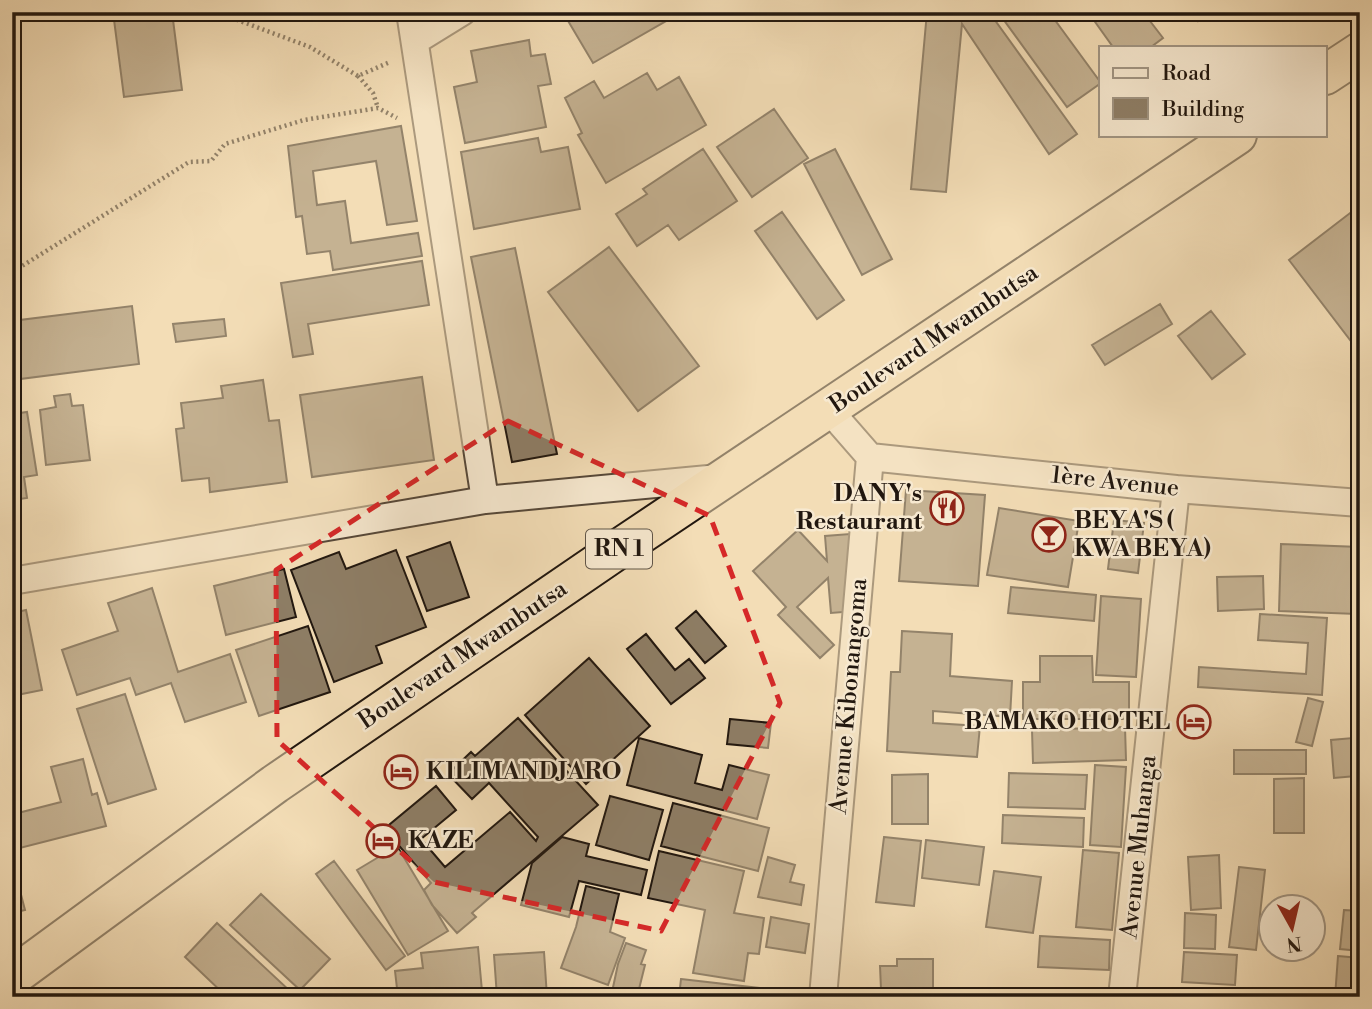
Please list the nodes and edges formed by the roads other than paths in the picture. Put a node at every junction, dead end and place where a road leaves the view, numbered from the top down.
1 (410, 12) edge
2 (462, 12) edge
3 (416, 46) junction
4 (1360, 52) edge
5 (1326, 74) edge
6 (1236, 136) edge
7 (829, 410) junction
8 (870, 457) junction
9 (728, 477) junction
10 (1176, 489) junction
11 (485, 500) junction
12 (1360, 502) edge
13 (12, 581) edge
14 (12, 977) edge
15 (823, 997) edge
16 (1122, 997) edge

1 - 3 street
2 - 3 street
3 - 11 street
4 - 5 highway
6 - 7 highway, Boulevard Mwambutsa / RN 1
7 - 8 street
7 - 9 highway, Boulevard Mwambutsa / RN 1
8 - 10 street, 1ère Avenue
8 - 15 street, Avenue Kibonangoma
9 - 11 street
9 - 14 highway, Boulevard Mwambutsa / RN 1
10 - 12 street, 1ère Avenue
10 - 16 street, Avenue Muhanga
11 - 13 street

